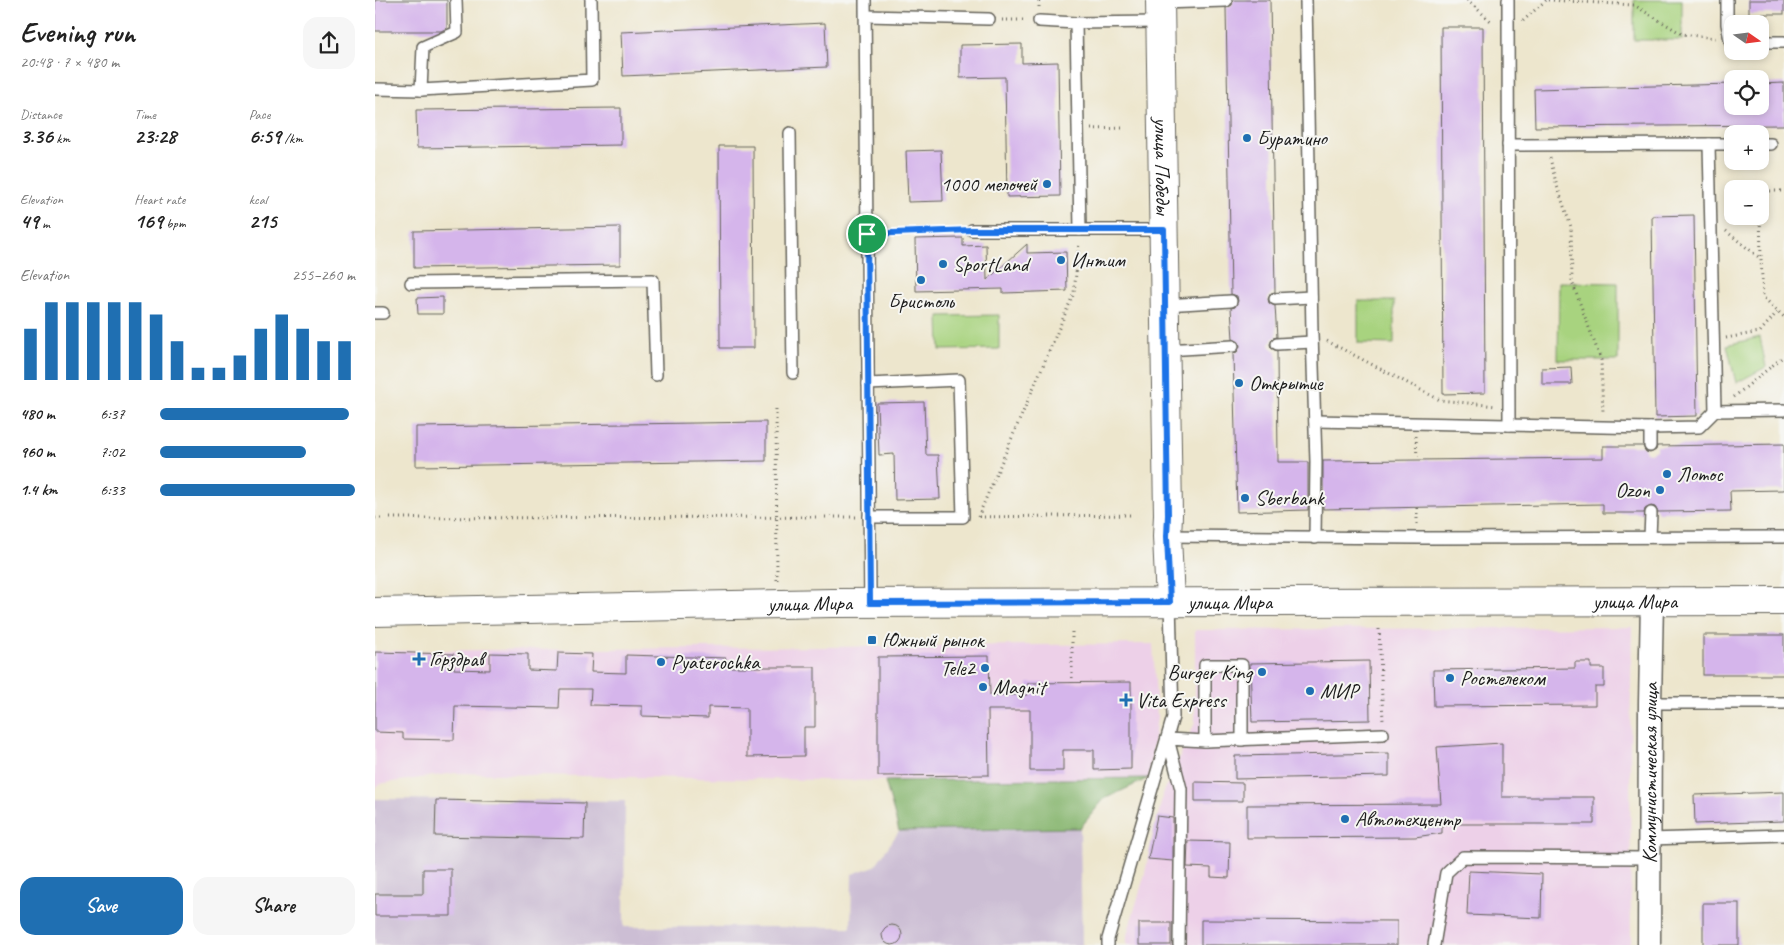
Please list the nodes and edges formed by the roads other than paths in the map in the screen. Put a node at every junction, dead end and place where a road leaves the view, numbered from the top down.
1 (456, 0) edge
2 (591, 0) edge
3 (865, 0) edge
4 (1306, 0) edge
5 (1508, 0) edge
6 (1727, 0) edge
7 (1226, 1) edge
8 (1160, 8) edge
9 (1727, 15) edge
10 (866, 16) junction
11 (989, 19) dead end
12 (1039, 21) dead end
13 (1076, 23) junction
14 (1769, 42) edge
15 (1784, 42) edge
16 (375, 89) edge
17 (421, 90) junction
18 (790, 133) dead end
19 (1709, 144) junction
20 (1724, 144) edge
21 (1508, 145) junction
22 (972, 230) road end
23 (1080, 230) junction
24 (1164, 230) junction
25 (411, 283) dead end
26 (1311, 298) junction
27 (1275, 299) dead end
28 (1231, 301) dead end
29 (1165, 304) junction
30 (1312, 337) junction
31 (1277, 344) dead end
32 (1233, 346) dead end
33 (1165, 350) junction
34 (793, 373) dead end
35 (656, 375) dead end
36 (868, 384) junction
37 (1784, 410) edge
38 (1715, 412) junction
39 (1315, 421) junction
40 (1509, 425) junction
41 (1650, 428) junction
42 (1650, 446) dead end
43 (1651, 513) dead end
44 (869, 517) junction
45 (1167, 536) junction
46 (1651, 537) junction
47 (1784, 537) edge
48 (1315, 538) junction
49 (1652, 601) junction
50 (1784, 601) edge
51 (1170, 602) junction
52 (870, 603) junction
53 (375, 612) edge
54 (1650, 703) junction
55 (1784, 703) edge
56 (1383, 734) road end
57 (1168, 739) junction
58 (1242, 740) junction
59 (1205, 741) junction
60 (1784, 834) edge
61 (1649, 848) junction
62 (1107, 945) edge
63 (1179, 945) edge
64 (1434, 945) edge
65 (1649, 945) edge

1 - 17 lane
2 - 17 lane
3 - 10 lane
4 - 26 lane
5 - 21 lane
6 - 9 lane
7 - 8 lane
8 - 13 lane
8 - 24 main road, улица Победы
10 - 11 lane
10 - 36 lane
12 - 13 lane
13 - 23 lane
14 - 15 lane
16 - 17 lane
18 - 34 lane
19 - 20 lane
19 - 21 lane
19 - 38 lane
21 - 40 lane
22 - 23 lane
23 - 24 lane
24 - 29 main road, улица Победы
25 - 35 lane
26 - 27 lane
26 - 30 lane
28 - 29 lane
29 - 33 main road, улица Победы
30 - 31 lane
30 - 39 lane
32 - 33 lane
33 - 45 main road, улица Победы
36 - 44 lane
36 - 44 lane
37 - 38 lane
38 - 41 lane
39 - 40 lane
39 - 48 lane
40 - 41 lane
41 - 42 lane
43 - 46 lane
44 - 52 lane
45 - 48 lane
45 - 51 main road, улица Победы
46 - 47 lane
46 - 48 lane
49 - 50 main road, улица Мира
49 - 51 main road, улица Мира
49 - 54 street, Коммунистическая улица
51 - 52 main road, улица Мира
51 - 57 lane
52 - 53 main road, улица Мира
54 - 55 lane
54 - 61 street, Коммунистическая улица
56 - 58 lane
57 - 59 lane
57 - 62 lane
57 - 63 lane
58 - 59 lane
58 - 59 lane
60 - 61 lane
61 - 64 lane
61 - 65 street, Коммунистическая улица

